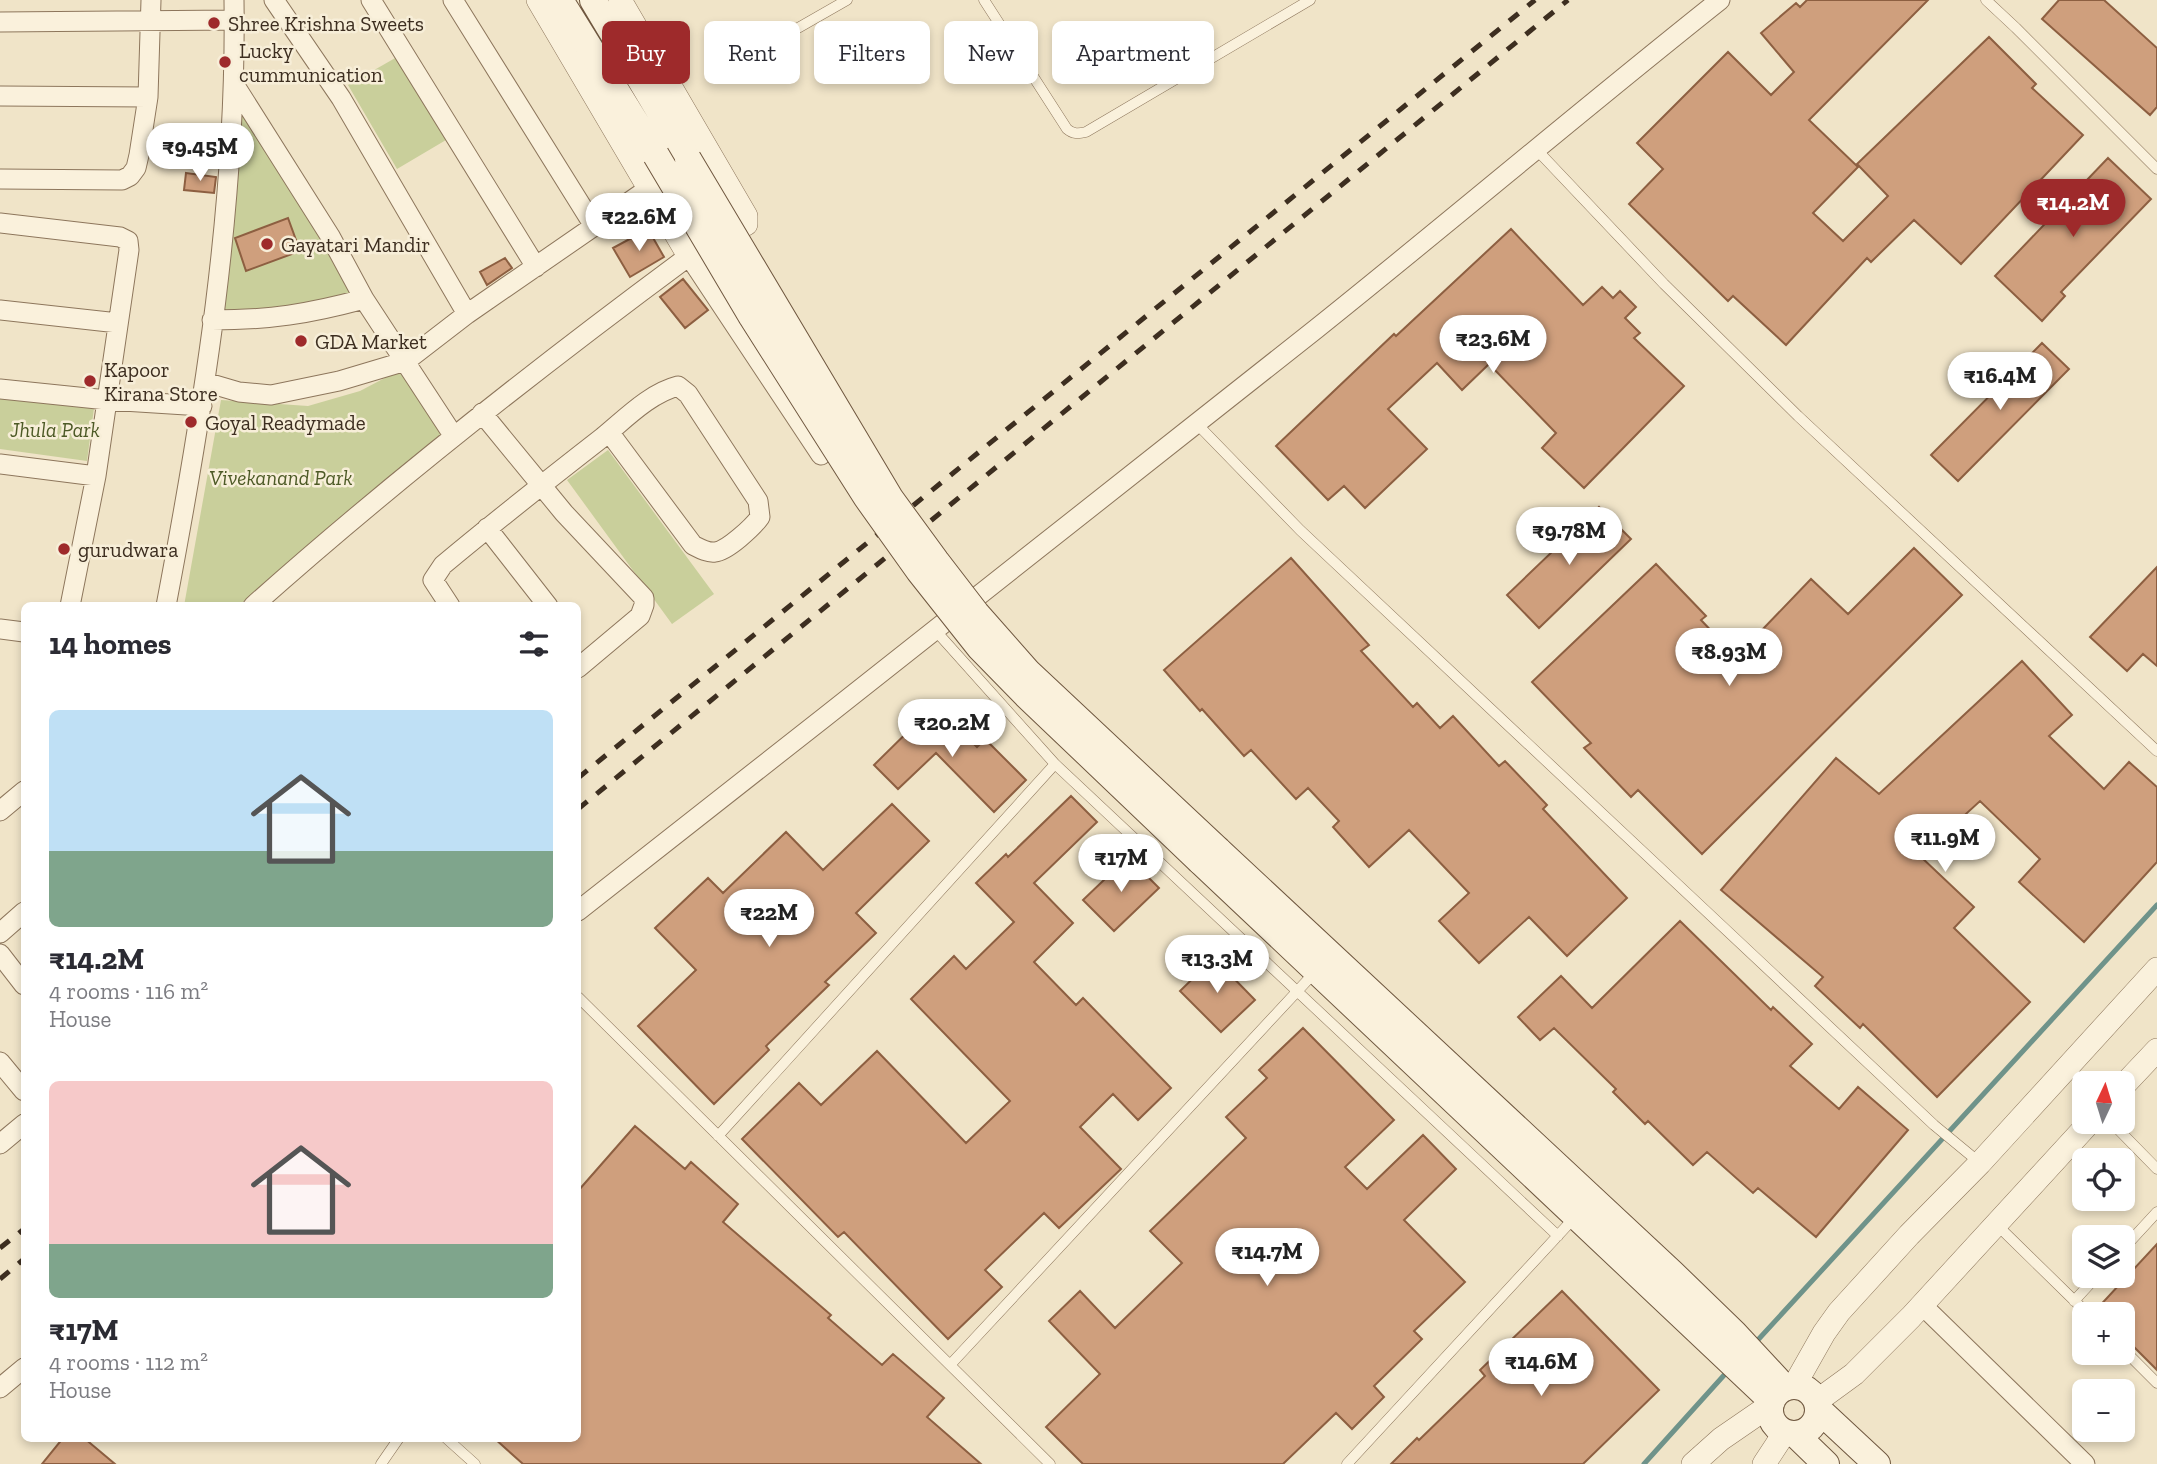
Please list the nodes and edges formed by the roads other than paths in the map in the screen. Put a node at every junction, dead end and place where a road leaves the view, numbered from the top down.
1 (151, 0) edge
2 (274, 0) edge
3 (372, 0) edge
4 (453, 0) edge
5 (538, 0) edge
6 (560, 0) edge
7 (593, 0) edge
8 (620, 0) edge
9 (847, 0) edge
10 (984, 0) edge
11 (1310, 0) edge
12 (1720, 0) edge
13 (1986, 0) edge
14 (234, 10) edge
15 (150, 21) junction
16 (0, 22) edge
17 (800, 27) edge
18 (234, 84) junction
19 (0, 96) edge
20 (148, 97) junction
21 (1536, 149) junction
22 (2157, 169) edge
23 (0, 179) edge
24 (648, 189) junction
25 (0, 223) edge
26 (594, 226) junction
27 (688, 256) junction
28 (536, 267) junction
29 (364, 299) junction
30 (0, 310) edge
31 (467, 314) junction
32 (212, 320) junction
33 (118, 323) junction
34 (406, 361) junction
35 (205, 382) junction
36 (0, 389) edge
37 (107, 400) junction
38 (202, 406) junction
39 (482, 413) junction
40 (1197, 424) junction
41 (609, 432) junction
42 (453, 435) junction
43 (821, 455) dead end
44 (0, 464) edge
45 (96, 476) junction
46 (541, 485) junction
47 (487, 528) junction
48 (71, 602) edge
49 (167, 602) edge
50 (257, 602) edge
51 (447, 602) edge
52 (545, 602) edge
53 (0, 629) edge
54 (935, 630) junction
55 (21, 632) edge
56 (584, 663) edge
57 (2157, 751) edge
58 (1055, 764) junction
59 (21, 794) edge
60 (0, 811) edge
61 (1209, 855) junction
62 (581, 909) edge
63 (21, 915) edge
64 (0, 933) edge
65 (0, 954) edge
66 (2157, 969) edge
67 (1317, 970) junction
68 (21, 981) edge
69 (1298, 990) junction
70 (581, 1000) edge
71 (2157, 1050) edge
72 (0, 1062) edge
73 (2135, 1073) edge
74 (21, 1087) edge
75 (21, 1126) edge
76 (2079, 1134) edge
77 (2122, 1134) edge
78 (718, 1136) junction
79 (0, 1144) edge
80 (1980, 1163) junction
81 (2157, 1168) edge
82 (2157, 1212) edge
83 (1577, 1215) junction
84 (1996, 1224) junction
85 (1558, 1236) junction
86 (2135, 1236) edge
87 (2086, 1288) edge
88 (2074, 1301) joint
89 (1922, 1305) junction
90 (2135, 1361) edge
91 (950, 1365) junction
92 (21, 1370) edge
93 (2157, 1383) edge
94 (0, 1388) edge
95 (1780, 1395) junction
96 (1818, 1405) junction
97 (1790, 1433) junction
98 (396, 1442) edge
99 (450, 1442) edge
100 (381, 1464) edge
101 (475, 1464) edge
102 (1050, 1464) edge
103 (1347, 1464) edge
104 (1693, 1464) edge
105 (1764, 1464) edge
106 (1826, 1464) edge
107 (1877, 1464) edge
108 (2085, 1464) edge

1 - 15 street
2 - 31 street
3 - 28 street
4 - 26 street
5 - 24 street
6 - 61 main road, bridge
7 - 61 main road, bridge
8 - 27 street
9 - 17 lane
10 - 11 lane
12 - 21 street
13 - 22 lane
14 - 15 street
14 - 18 street
15 - 16 street
15 - 20 street
18 - 29 street
18 - 32 street
19 - 20 street
20 - 23 street
21 - 40 street
21 - 57 lane
24 - 26 street
24 - 27 street
25 - 33 street
26 - 28 street
27 - 39 street
27 - 43 street
28 - 31 street
29 - 32 street
29 - 34 street
30 - 33 street
31 - 34 street
32 - 35 street
33 - 37 street
34 - 35 street
34 - 42 street
35 - 38 street
36 - 37 street
37 - 38 street
37 - 45 street
38 - 49 street
39 - 42 street
39 - 46 street
40 - 54 street
40 - 80 lane
41 - 41 street
41 - 46 street
42 - 50 street
44 - 45 street
45 - 48 street
46 - 47 street
46 - 56 street
47 - 51 street
47 - 52 street
53 - 55 street
54 - 58 lane
54 - 62 street
58 - 69 lane
58 - 78 lane
59 - 60 street
61 - 67 main road
61 - 95 main road
63 - 64 street
65 - 68 street
66 - 80 street
67 - 69 lane
67 - 83 main road
69 - 85 lane
69 - 91 lane
70 - 78 lane
71 - 73 street
72 - 74 street
75 - 79 street
76 - 84 street
77 - 81 lane
78 - 91 lane
80 - 95 street
82 - 86 lane
83 - 85 lane
83 - 95 main road
84 - 88 lane
84 - 89 street
85 - 103 lane
87 - 88 lane
89 - 96 street
89 - 108 street
90 - 93 lane
91 - 102 lane
92 - 94 street
95 - 96 main road
95 - 97 main road
95 - 104 street
96 - 97 main road
96 - 107 main road
97 - 105 street
97 - 106 main road
98 - 100 lane
99 - 101 lane

